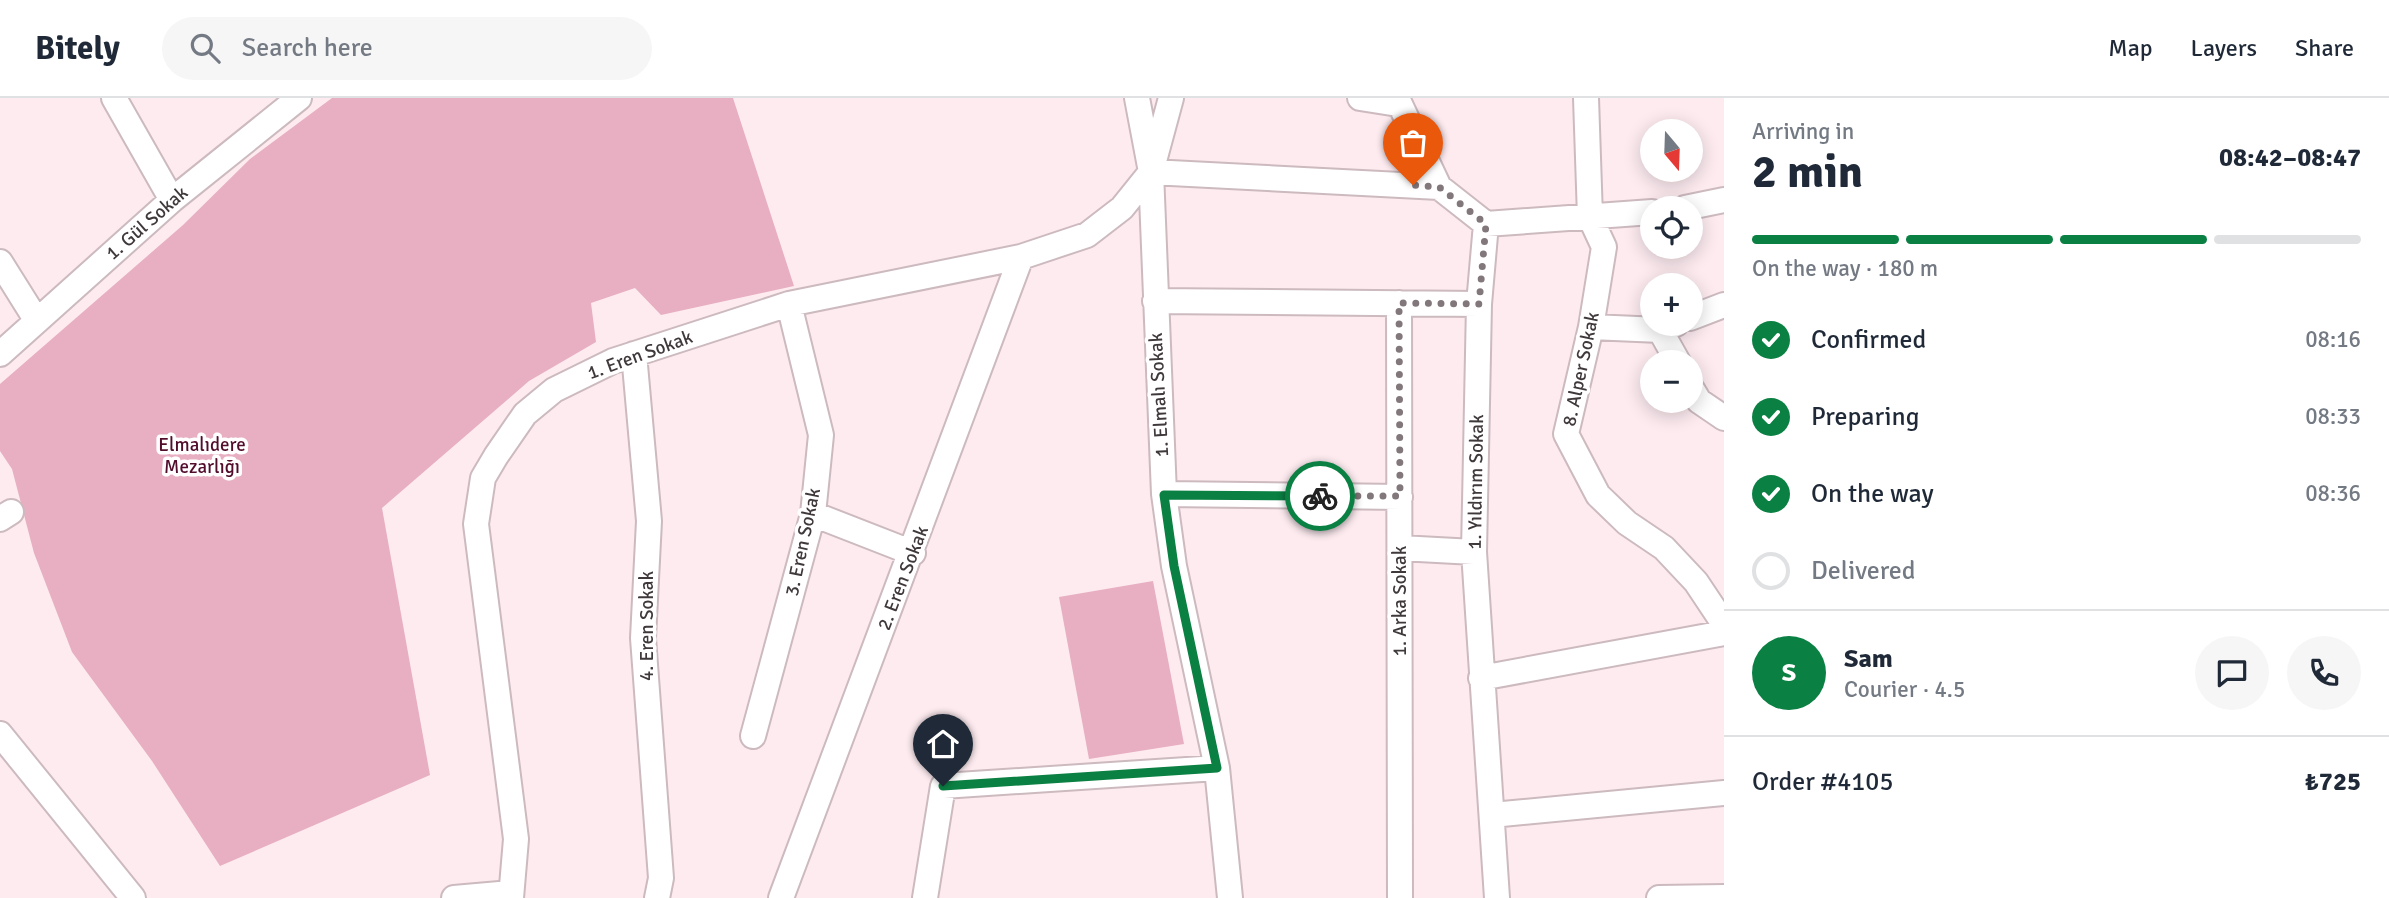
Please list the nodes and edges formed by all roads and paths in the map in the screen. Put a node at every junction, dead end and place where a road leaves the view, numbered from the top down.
1 (114, 98) edge
2 (1137, 98) edge
3 (1171, 98) edge
4 (1360, 98) edge
5 (1587, 98) edge
6 (1397, 101) edge
7 (285, 103) edge
8 (1151, 172) junction
9 (1439, 187) junction
10 (172, 200) junction
11 (1724, 200) edge
12 (1703, 204) edge
13 (1640, 213) edge
14 (1590, 217) junction
15 (1486, 224) junction
16 (1021, 257) junction
17 (0, 262) edge
18 (1155, 301) junction
19 (1399, 303) junction
20 (789, 304) junction
21 (1479, 304) junction
22 (1724, 305) edge
23 (1703, 313) edge
24 (37, 321) junction
25 (1591, 327) junction
26 (1640, 327) edge
27 (0, 354) edge
28 (634, 354) junction
29 (1703, 404) edge
30 (1724, 418) edge
31 (1164, 495) junction
32 (1400, 496) junction
33 (813, 513) junction
34 (1400, 548) junction
35 (1474, 552) junction
36 (912, 554) junction
37 (1724, 624) edge
38 (1724, 634) edge
39 (1481, 678) junction
40 (0, 734) edge
41 (753, 736) dead end
42 (1217, 768) junction
43 (1724, 793) edge
44 (1492, 815) junction
45 (511, 895) edge
46 (1724, 897) edge
47 (133, 898) edge
48 (454, 898) edge
49 (657, 898) edge
50 (781, 898) edge
51 (925, 898) edge
52 (1230, 898) edge
53 (1400, 898) edge
54 (1497, 898) edge
55 (1659, 898) edge

1 - 10 street
2 - 8 street, 1. Elmalı Sokak
3 - 8 street, 1. Eren Sokak
4 - 6 street
5 - 14 street, 8. Alper Sokak
6 - 9 street
7 - 10 street, 1. Gül Sokak
8 - 9 street
8 - 16 street, 1. Eren Sokak
8 - 18 street, 1. Elmalı Sokak
9 - 15 street
10 - 24 street, 1. Gül Sokak
11 - 12 street
13 - 14 street
14 - 15 street
14 - 25 street, 8. Alper Sokak
15 - 21 street, 1. Yıldırım Sokak
16 - 20 street, 1. Eren Sokak
16 - 36 street, 2. Eren Sokak
17 - 24 street
18 - 19 street
18 - 31 street, 1. Elmalı Sokak
19 - 21 street
19 - 32 street, 1. Arka Sokak
20 - 28 street, 1. Eren Sokak
20 - 33 street, 3. Eren Sokak
21 - 35 street, 1. Yıldırım Sokak
22 - 23 street
24 - 27 street, 1. Gül Sokak
25 - 26 street
25 - 37 street, 8. Alper Sokak
28 - 45 street, 1. Eren Sokak
28 - 49 street, 4. Eren Sokak
29 - 30 street
31 - 32 street
31 - 42 street, 1. Elmalı Sokak
32 - 34 street, 1. Arka Sokak
33 - 36 street
33 - 41 street, 3. Eren Sokak
34 - 35 street
34 - 53 street, 1. Arka Sokak
35 - 39 street, 1. Yıldırım Sokak
36 - 50 street, 2. Eren Sokak
38 - 39 street
39 - 44 street, 1. Yıldırım Sokak
40 - 47 street
42 - 51 street
42 - 52 street, 1. Elmalı Sokak
43 - 44 street
44 - 54 street, 1. Yıldırım Sokak
45 - 48 street
46 - 55 street

